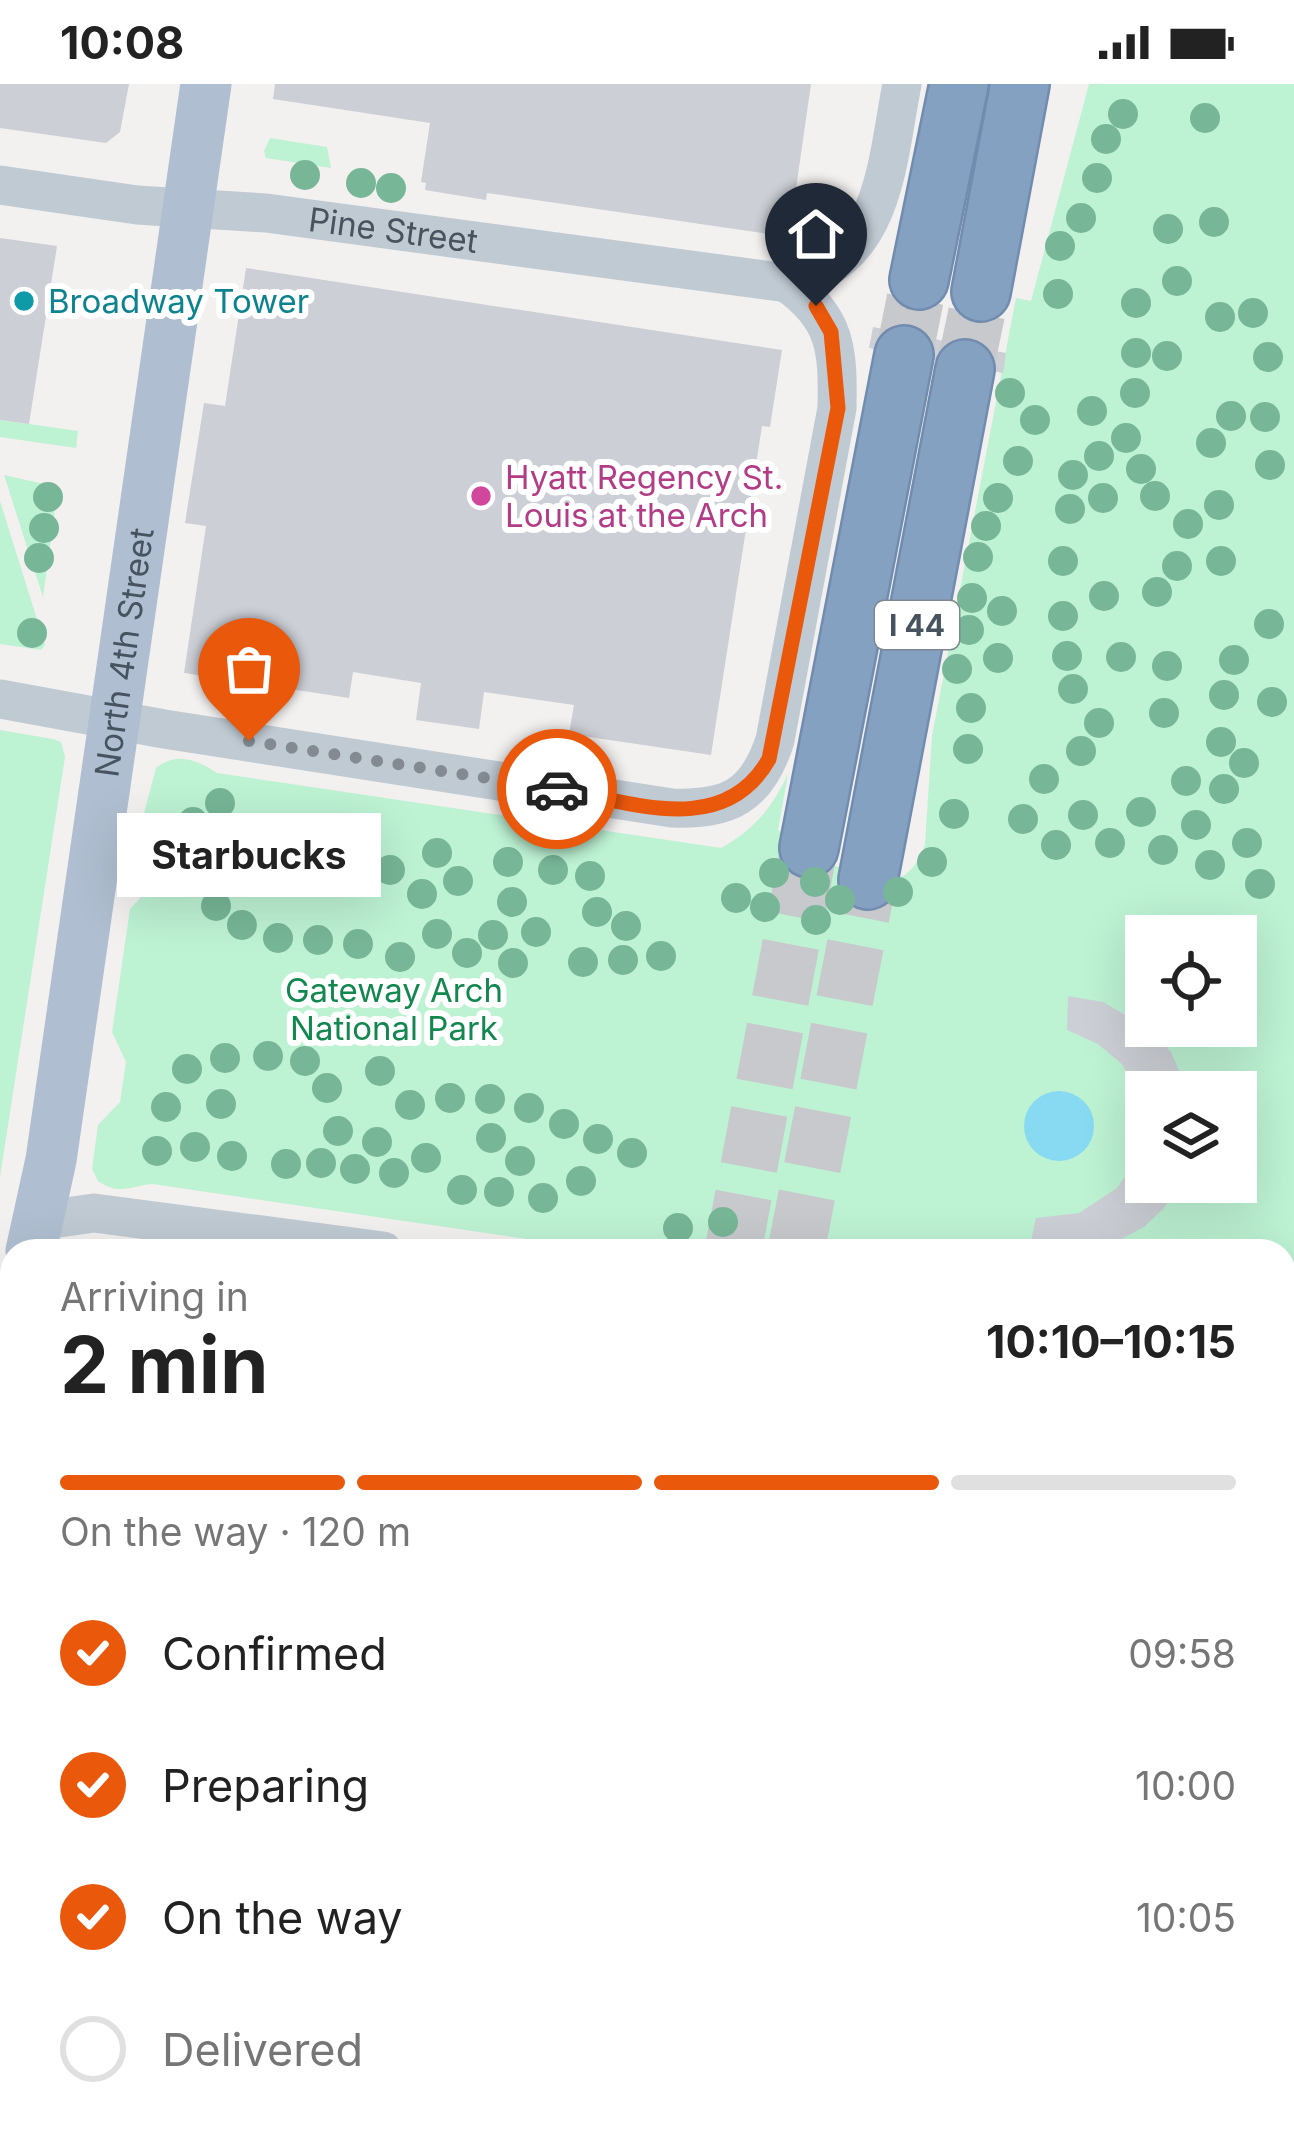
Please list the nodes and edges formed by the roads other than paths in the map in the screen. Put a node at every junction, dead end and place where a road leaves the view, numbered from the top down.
1 (206, 84) edge
2 (902, 84) edge
3 (959, 84) edge
4 (1019, 84) edge
5 (0, 185) edge
6 (186, 208) junction
7 (919, 280) tunnel mouth
8 (787, 283) junction
9 (981, 292) tunnel mouth
10 (904, 355) tunnel mouth
11 (965, 369) tunnel mouth
12 (0, 699) edge
13 (113, 719) junction
14 (809, 848) tunnel mouth
15 (868, 880) tunnel mouth
16 (23, 1232) edge
17 (289, 1239) edge

1 - 6 main road, North 4th Street
2 - 8 street
3 - 7 highway
4 - 9 highway
5 - 6 street, Pine Street
6 - 8 street, Pine Street
6 - 13 main road, North 4th Street
8 - 13 street
10 - 14 highway, I 44
11 - 15 highway, I 44
12 - 13 street
13 - 16 main road, North 4th Street
16 - 17 street

